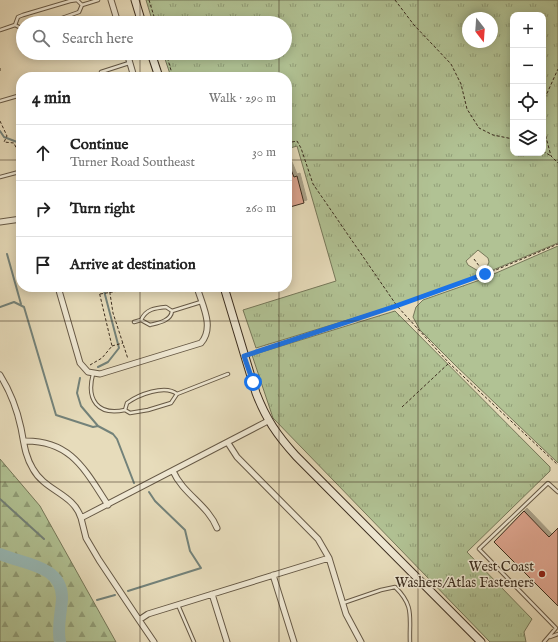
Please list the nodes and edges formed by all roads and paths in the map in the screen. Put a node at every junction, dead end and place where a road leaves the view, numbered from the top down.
1 (98, 0) edge
2 (111, 0) edge
3 (135, 0) edge
4 (149, 0) edge
5 (395, 0) edge
6 (82, 5) junction
7 (23, 16) edge
8 (68, 16) edge
9 (116, 16) edge
10 (140, 16) edge
11 (154, 16) edge
12 (15, 25) edge
13 (0, 30) edge
14 (129, 60) edge
15 (154, 60) edge
16 (168, 60) edge
17 (130, 63) junction
18 (0, 68) edge
19 (558, 69) edge
20 (0, 71) edge
21 (101, 72) edge
22 (133, 72) edge
23 (158, 72) edge
24 (172, 72) edge
25 (16, 96) edge
26 (546, 96) edge
27 (0, 101) edge
28 (0, 121) edge
29 (546, 137) edge
30 (510, 139) edge
31 (292, 142) edge
32 (16, 148) edge
33 (546, 153) edge
34 (551, 156) junction
35 (558, 162) edge
36 (16, 173) edge
37 (0, 177) edge
38 (16, 219) edge
39 (0, 222) edge
40 (558, 244) edge
41 (474, 259) dead end
42 (485, 274) junction
43 (59, 292) edge
44 (113, 292) edge
45 (198, 292) edge
46 (225, 292) edge
47 (109, 293) junction
48 (99, 294) joint
49 (201, 302) junction
50 (396, 306) junction
51 (172, 311) junction
52 (142, 320) junction
53 (134, 322) dead end
54 (124, 343) junction
55 (112, 346) junction
56 (244, 356) junction
57 (449, 363) junction
58 (130, 365) junction
59 (85, 370) junction
60 (0, 374) edge
61 (93, 374) junction
62 (228, 374) dead end
63 (177, 394) junction
64 (402, 407) dead end
65 (125, 410) junction
66 (268, 421) junction
67 (24, 442) junction
68 (228, 443) junction
69 (558, 464) edge
70 (173, 471) junction
71 (558, 492) edge
72 (108, 504) junction
73 (81, 518) junction
74 (217, 528) dead end
75 (329, 558) junction
76 (273, 575) junction
77 (212, 594) junction
78 (342, 604) junction
79 (178, 605) junction
80 (139, 620) junction
81 (558, 634) edge
82 (548, 638) junction
83 (154, 642) edge
84 (194, 642) edge
85 (227, 642) edge
86 (294, 642) edge
87 (361, 642) edge
88 (410, 642) edge
89 (481, 642) edge
90 (544, 642) edge

1 - 6 lane
2 - 9 street
3 - 10 main road
4 - 11 path
5 - 30 path
6 - 7 lane
6 - 8 lane
12 - 13 lane
14 - 17 street
15 - 23 main road
16 - 24 path
17 - 21 lane
17 - 22 street
18 - 20 path
19 - 26 path
25 - 27 lane
28 - 32 path
29 - 34 path
31 - 50 path
33 - 34 path
34 - 35 path
36 - 37 lane
38 - 39 street
40 - 42 path
41 - 42 path
42 - 50 path
43 - 59 street
44 - 47 path
45 - 49 street
46 - 56 main road
47 - 48 path
47 - 54 path
48 - 55 path
49 - 51 lane
49 - 58 street
50 - 56 path
50 - 57 path
51 - 52 lane
51 - 52 lane
52 - 53 lane
54 - 55 path
54 - 58 path
55 - 59 path
56 - 66 main road
57 - 64 path
57 - 69 path
58 - 61 street
59 - 61 street
60 - 67 street
61 - 65 lane
62 - 63 lane
63 - 65 lane
63 - 65 lane
66 - 68 street
66 - 89 main road
67 - 72 street
67 - 73 street
68 - 70 street
68 - 75 street
70 - 72 street
70 - 74 street
71 - 82 lane
72 - 73 street
73 - 80 street
75 - 76 street
75 - 78 street
76 - 77 street
76 - 86 street
77 - 79 street
77 - 85 street
78 - 87 street
78 - 88 lane
79 - 80 street
79 - 84 lane
80 - 83 street
81 - 82 lane
82 - 90 lane

